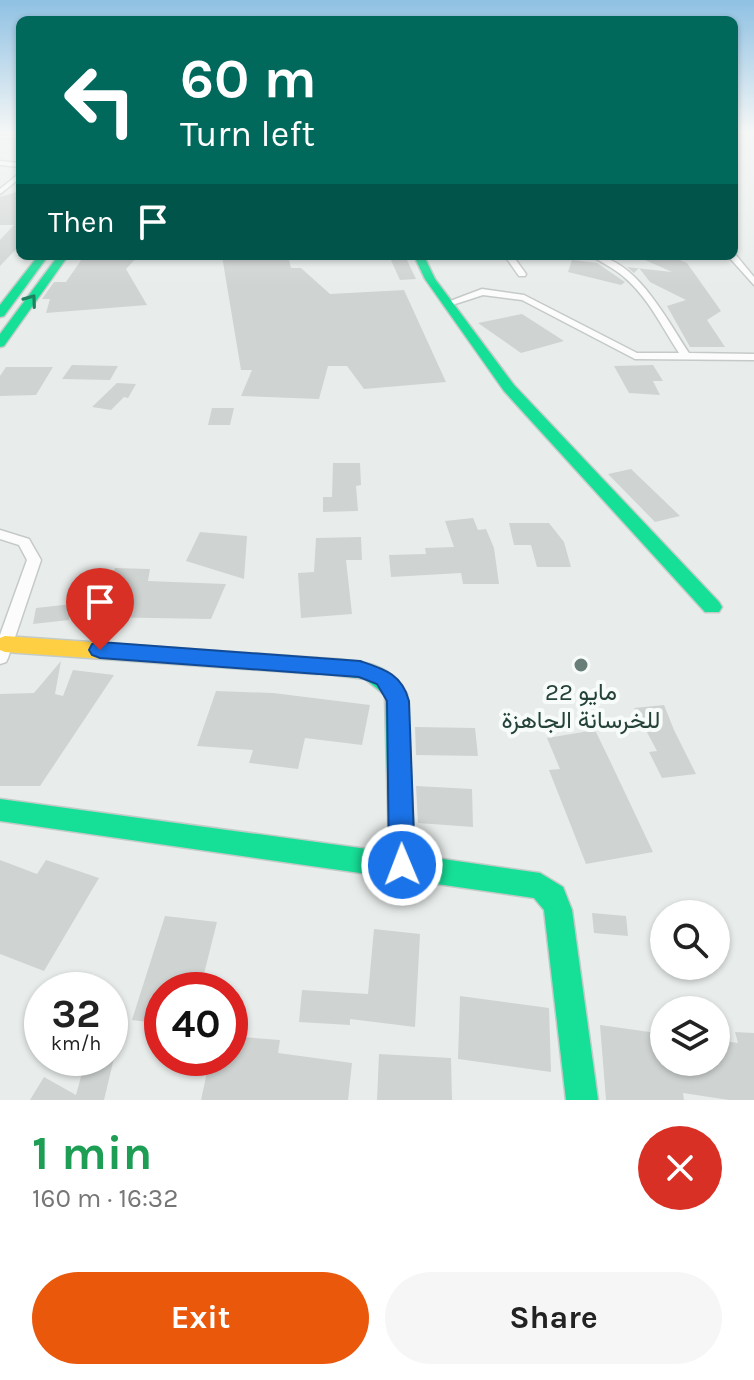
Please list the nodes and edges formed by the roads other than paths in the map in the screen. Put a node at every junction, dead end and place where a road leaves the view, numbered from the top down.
1 (40, 260) edge
2 (60, 260) edge
3 (421, 260) edge
4 (512, 260) edge
5 (604, 260) edge
6 (735, 260) edge
7 (522, 274) dead end
8 (754, 282) edge
9 (449, 303) junction
10 (0, 313) edge
11 (0, 343) edge
12 (686, 357) junction
13 (754, 357) edge
14 (0, 534) edge
15 (712, 607) dead end
16 (3, 651) edge
17 (0, 810) edge
18 (402, 865) junction
19 (582, 1100) edge

1 - 10 street
11 -> 2 street
3 - 9 street
4 - 7 street
5 - 12 street
6 - 8 street
9 - 12 street
9 - 15 street
12 - 13 street
14 - 16 street
16 - 18 street
17 - 18 street
18 - 19 street

